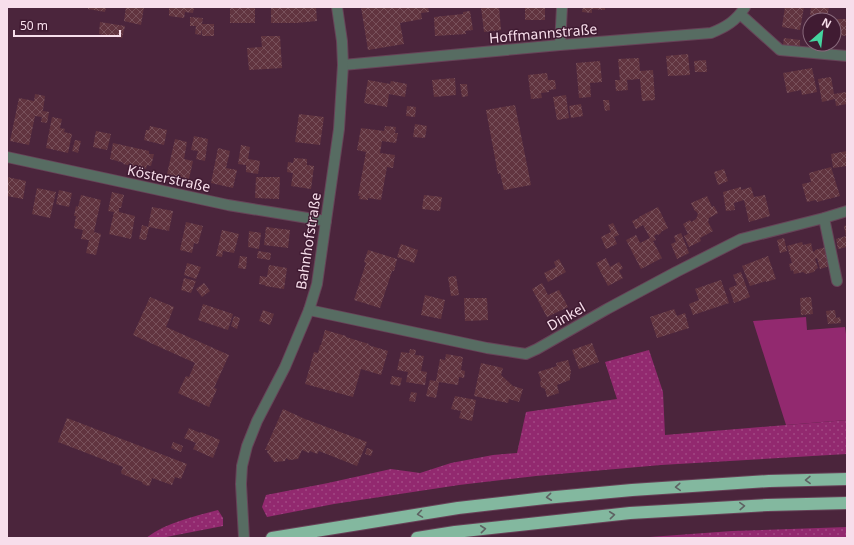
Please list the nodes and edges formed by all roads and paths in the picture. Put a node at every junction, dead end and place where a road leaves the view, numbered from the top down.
1 (337, 7) edge
2 (562, 7) edge
3 (742, 10) edge
4 (560, 45) junction
5 (847, 56) edge
6 (343, 65) junction
7 (7, 157) edge
8 (847, 211) edge
9 (824, 218) junction
10 (326, 220) junction
11 (837, 281) dead end
12 (309, 310) junction
13 (847, 479) edge
14 (847, 503) edge
15 (277, 537) edge
16 (244, 538) edge
17 (417, 538) edge

1 - 6 street, Bahnhofstraße
2 - 4 street
3 - 4 street, Hoffmannstraße
3 - 5 street, Hoffmannstraße
4 - 6 street, Hoffmannstraße
6 - 10 street, Bahnhofstraße
7 - 10 street, Kösterstraße
8 - 9 street, Dinkel
9 - 11 street
9 - 12 street, Dinkel
10 - 12 street, Bahnhofstraße
12 - 16 street, Bahnhofstraße
13 -> 15 highway
17 -> 14 highway

